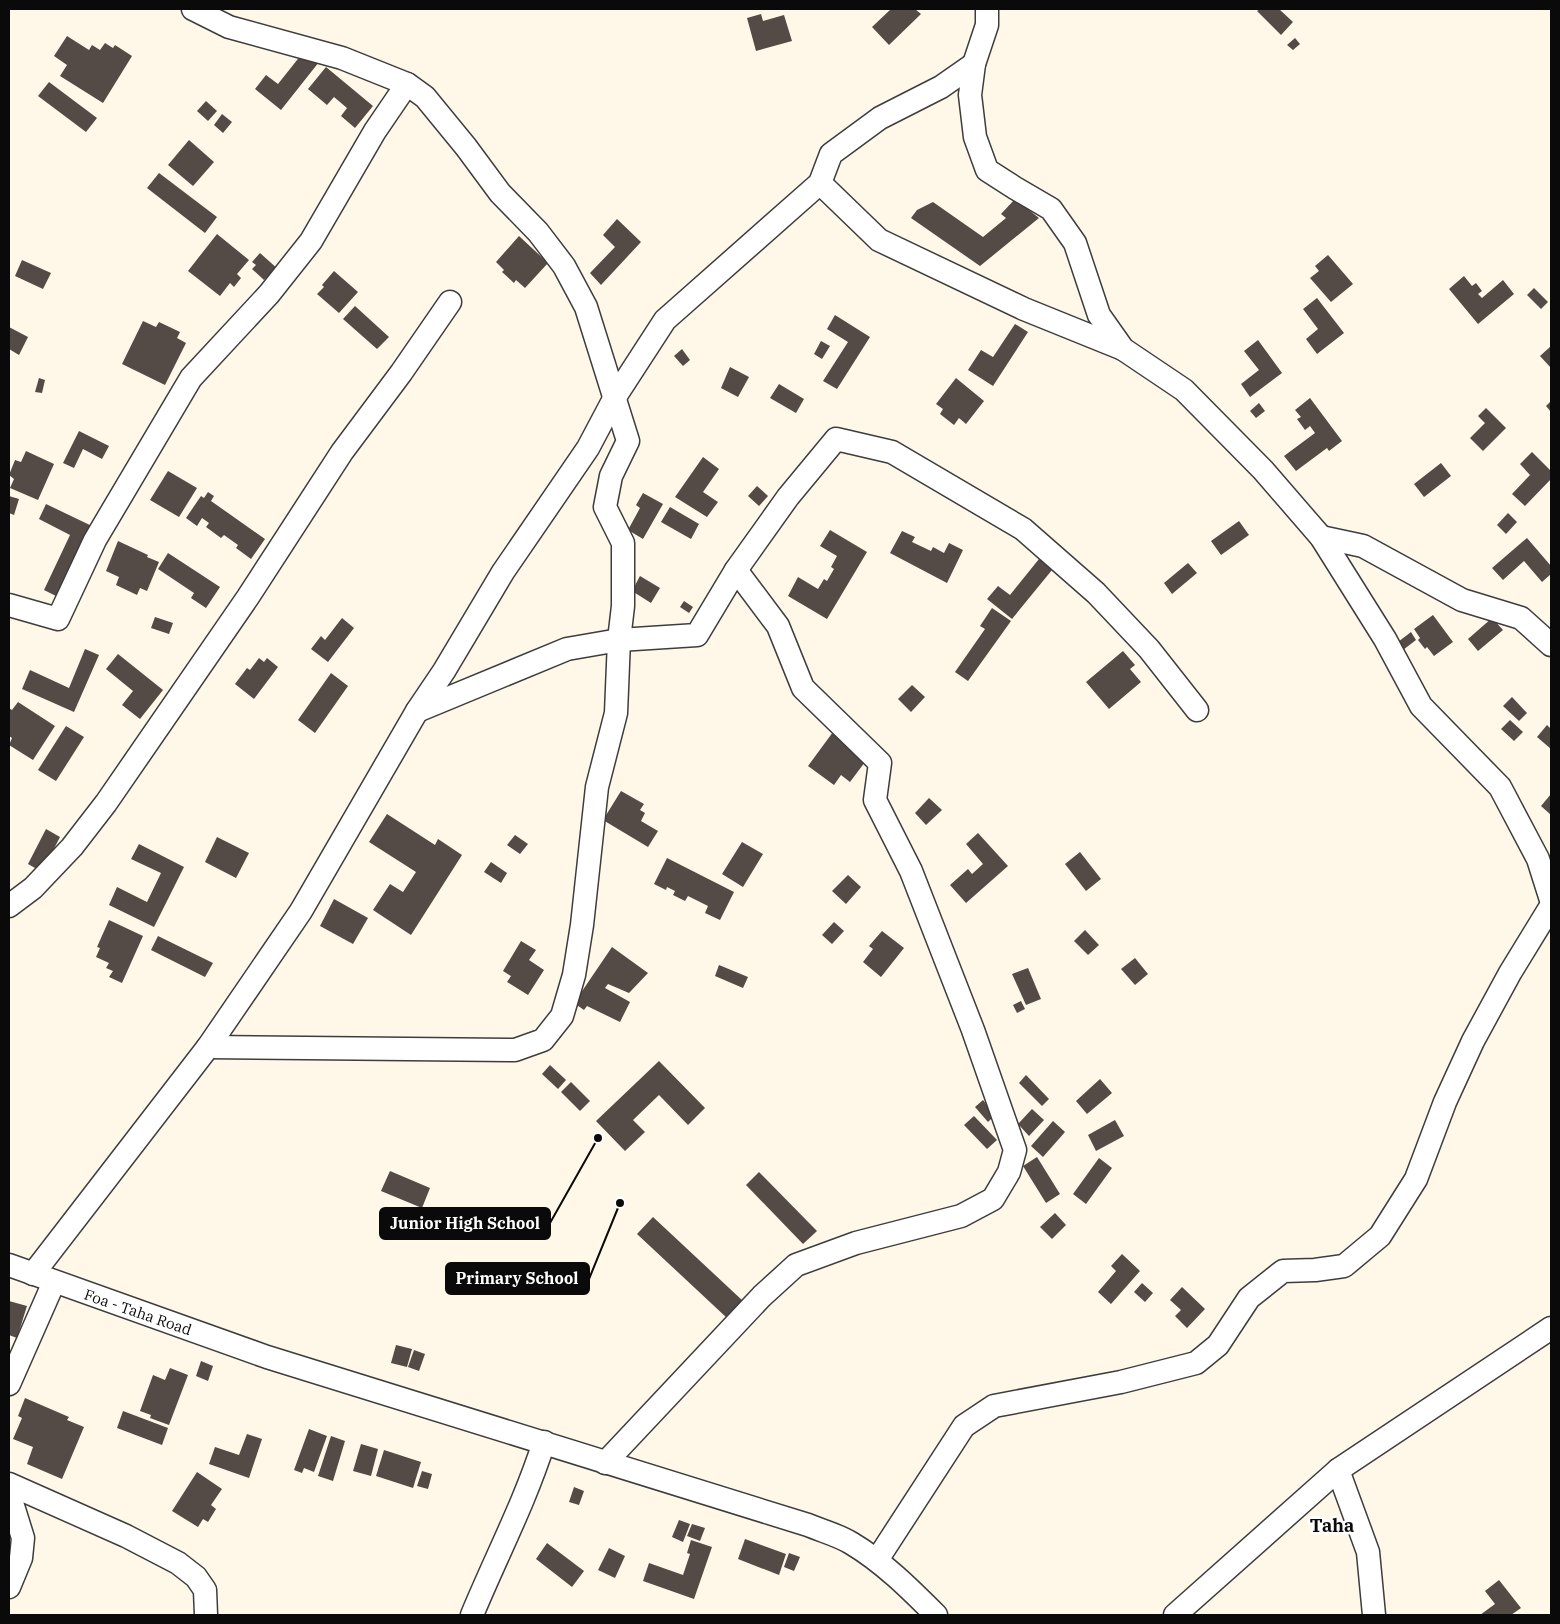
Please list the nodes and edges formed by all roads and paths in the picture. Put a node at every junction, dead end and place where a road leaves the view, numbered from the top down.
1 (193, 9) edge
2 (987, 9) edge
3 (974, 64) junction
4 (408, 84) junction
5 (820, 183) junction
6 (450, 302) dead end
7 (1123, 349) junction
8 (615, 397) junction
9 (1321, 537) junction
10 (736, 570) junction
11 (9, 605) edge
12 (619, 640) junction
13 (1551, 645) edge
14 (1197, 710) dead end
15 (417, 711) junction
16 (1551, 900) edge
17 (9, 906) edge
18 (1551, 906) edge
19 (208, 1047) junction
20 (9, 1265) edge
21 (44, 1278) junction
22 (1550, 1332) edge
23 (9, 1384) edge
24 (544, 1442) junction
25 (605, 1463) junction
26 (1338, 1470) junction
27 (9, 1484) edge
28 (9, 1493) edge
29 (877, 1560) junction
30 (9, 1587) edge
31 (206, 1615) edge
32 (472, 1615) edge
33 (936, 1615) edge
34 (1175, 1615) edge
35 (1374, 1615) edge

1 - 4 street
2 - 3 street
3 - 5 street
3 - 7 street
4 - 8 street
4 - 11 street
5 - 7 street
5 - 8 street
6 - 17 street
7 - 9 street
8 - 12 street
8 - 15 street
9 - 13 street
9 - 16 street
10 - 12 street
10 - 14 street
10 - 25 street
12 - 15 street
12 - 19 street
15 - 19 street
18 - 29 street
19 - 21 street
20 - 21 street, Foa - Taha Road
21 - 23 street
21 - 24 street, Foa - Taha Road
22 - 26 street
24 - 25 street, Foa - Taha Road
24 - 32 street
25 - 29 street, Foa - Taha Road
26 - 34 street
26 - 35 street
27 - 31 street
28 - 30 street
29 - 33 street, Foa - Taha Road

